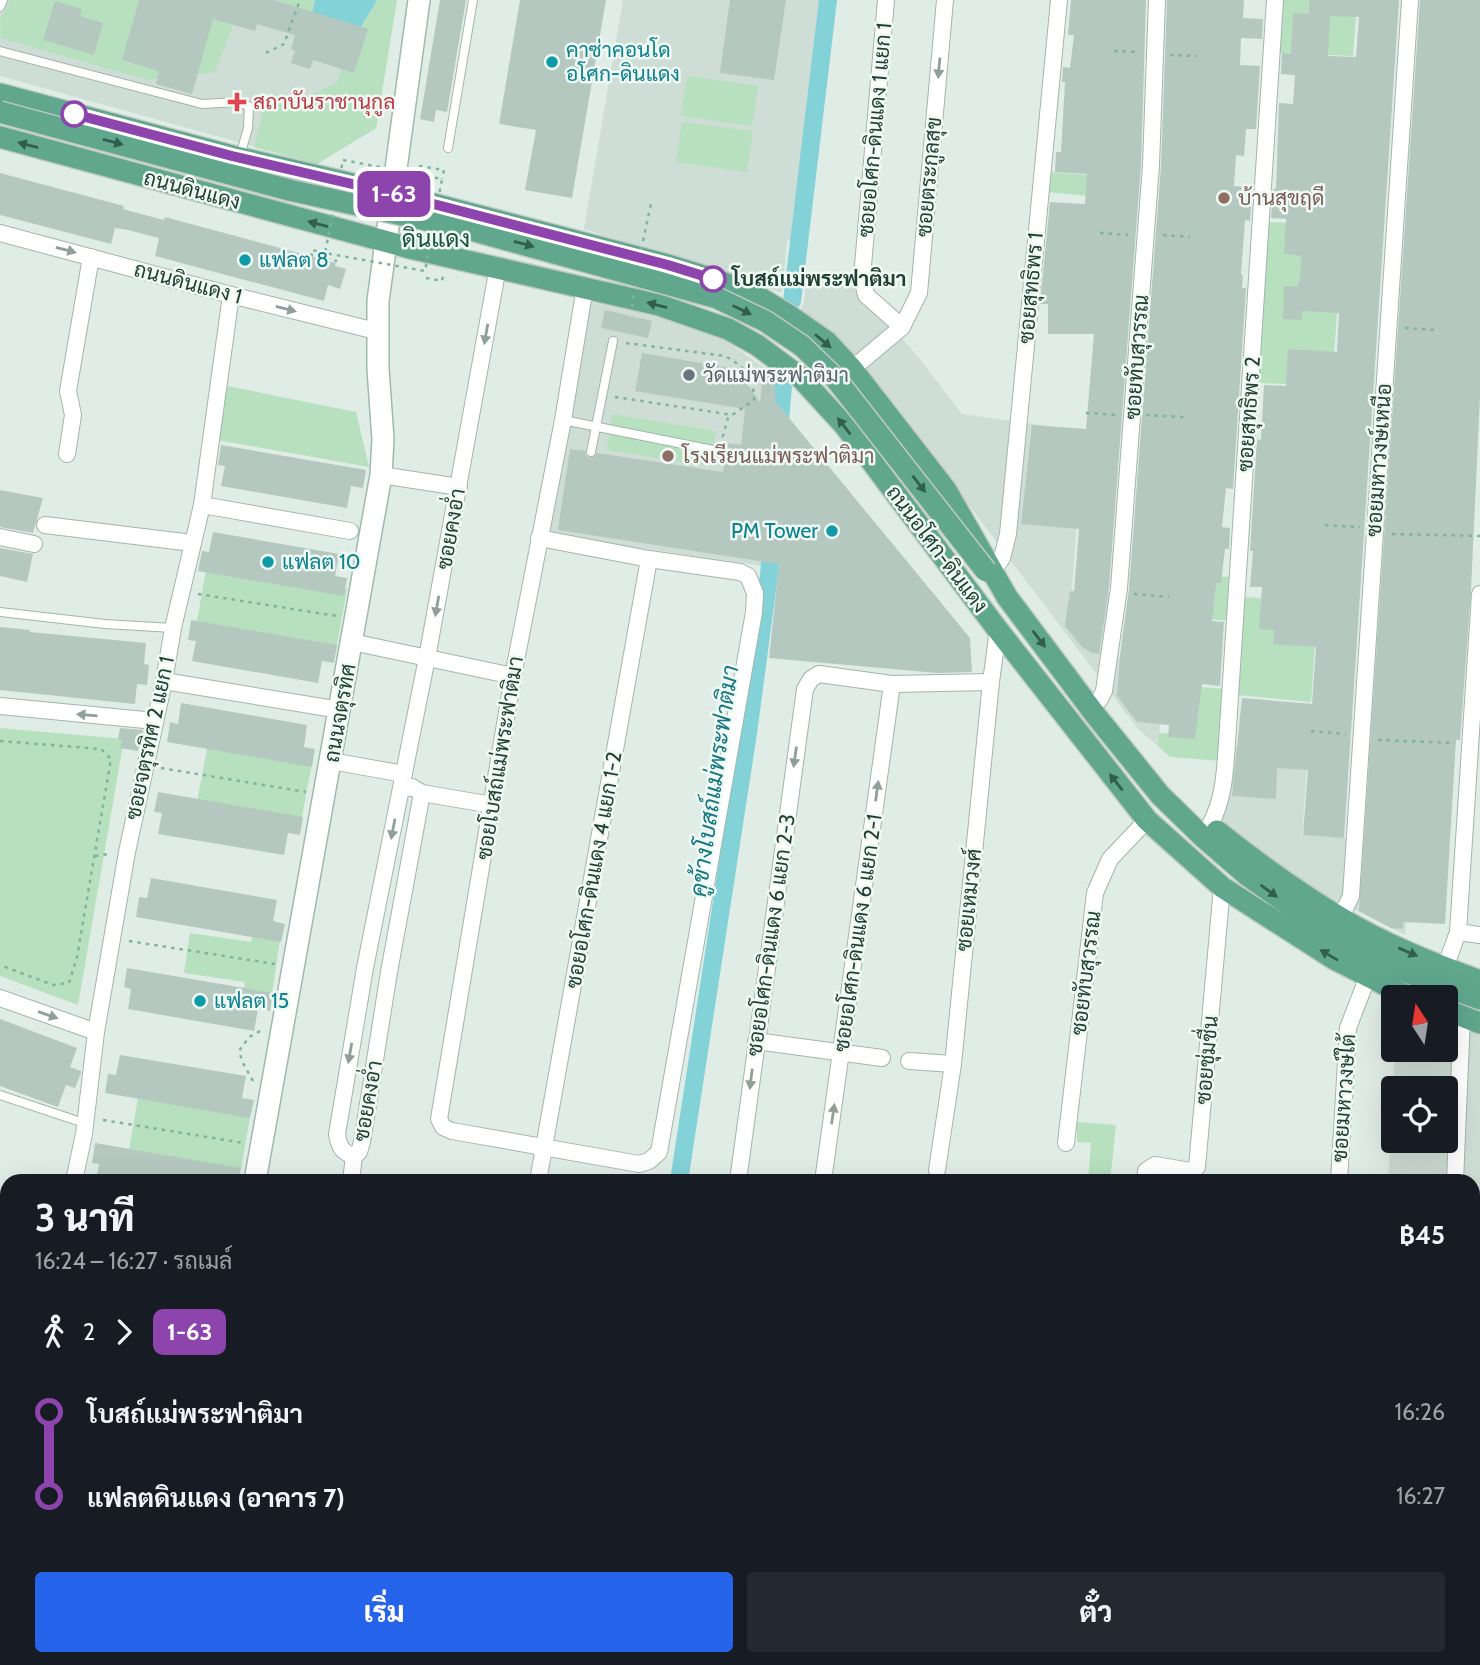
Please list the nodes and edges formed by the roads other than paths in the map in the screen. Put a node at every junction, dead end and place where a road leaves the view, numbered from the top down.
1 (3, 0) edge
2 (419, 0) edge
3 (474, 0) edge
4 (886, 0) edge
5 (945, 0) edge
6 (1059, 0) edge
7 (1157, 0) edge
8 (1275, 0) edge
9 (1410, 0) edge
10 (0, 8) edge
11 (0, 51) edge
12 (0, 94) edge
13 (0, 112) edge
14 (0, 137) edge
15 (448, 148) dead end
16 (235, 157) junction
17 (391, 193) junction
18 (221, 198) junction
19 (0, 233) edge
20 (384, 241) junction
21 (92, 257) junction
22 (498, 267) junction
23 (585, 287) junction
24 (231, 295) junction
25 (902, 327) junction
26 (376, 331) junction
27 (612, 341) road end
28 (852, 369) junction
29 (563, 420) junction
30 (596, 428) junction
31 (722, 451) road end
32 (591, 452) dead end
33 (67, 454) dead end
34 (381, 475) junction
35 (459, 487) junction
36 (202, 505) junction
37 (45, 525) dead end
38 (350, 531) dead end
39 (0, 537) edge
40 (539, 538) junction
41 (192, 543) junction
42 (34, 544) dead end
43 (649, 559) junction
44 (992, 576) junction
45 (1480, 594) edge
46 (0, 612) edge
47 (173, 628) junction
48 (998, 630) junction
49 (352, 642) junction
50 (427, 658) junction
51 (513, 676) junction
52 (164, 681) junction
53 (991, 682) junction
54 (892, 684) junction
55 (0, 706) edge
56 (1090, 707) junction
57 (340, 710) junction
58 (155, 721) junction
59 (1116, 741) junction
60 (1476, 743) edge
61 (331, 761) junction
62 (402, 782) junction
63 (422, 793) junction
64 (492, 805) junction
65 (1147, 820) junction
66 (1210, 825) junction
67 (1222, 887) junction
68 (1340, 919) junction
69 (1458, 932) junction
70 (1480, 935) edge
71 (365, 968) junction
72 (1445, 968) junction
73 (389, 972) junction
74 (1368, 976) junction
75 (1480, 981) edge
76 (1386, 985) edge
77 (0, 998) edge
78 (1480, 999) edge
79 (1463, 1017) edge
80 (96, 1032) junction
81 (756, 1041) junction
82 (842, 1052) junction
83 (882, 1058) dead end
84 (909, 1061) dead end
85 (953, 1064) junction
86 (0, 1095) edge
87 (85, 1120) junction
88 (1066, 1143) dead end
89 (545, 1147) junction
90 (354, 1156) junction
91 (937, 1170) dead end
92 (75, 1174) edge
93 (256, 1174) edge
94 (352, 1174) edge
95 (539, 1174) edge
96 (739, 1174) edge
97 (824, 1174) edge
98 (1146, 1174) edge
99 (1339, 1174) edge
100 (1455, 1174) edge

1 - 10 lane
2 - 17 street, ถนนจตุรทิศ
3 - 15 lane
4 - 25 street, ซอยอโศก-ดินแดง 1 แยก 1
5 -> 25 street, ซอยตระกูลสุข
6 - 44 street, ซอยสุทธิพร 1
7 - 56 street, ซอยทับสุวรรณ
8 - 66 street, ซอยสุทธิพร 2
9 - 68 street, ซอยมหาวงษ์เหนือ
11 - 16 lane
12 - 16 main road, ถนนดินแดง
13 -> 44 main road, ถนนดินแดง, bridge
18 -> 14 main road, ถนนดินแดง
16 - 17 main road, ถนนดินแดง
16 - 18 main road
17 - 20 street, ถนนจตุรทิศ
17 -> 28 main road, ถนนอโศก-ดินแดง
20 -> 18 main road, ถนนดินแดง
19 -> 21 street, ถนนดินแดง 1
20 - 22 main road, ถนนอโศก-ดินแดง
20 - 26 street, ถนนจตุรทิศ
21 - 24 street, ถนนดินแดง 1
21 - 33 street
22 - 23 main road, ถนนอโศก-ดินแดง
22 -> 35 street, ซอยคงอ่ำ
23 - 29 street, ซอยโบสถ์แม่พระฟาติมา
48 -> 23 main road, ถนนอโศก-ดินแดง
24 -> 26 street, ถนนดินแดง 1
24 - 36 street, ซอยจตุรทิศ 2 แยก 1
25 - 28 street, ซอยตระกูลสุข
26 - 34 street, ถนนจตุรทิศ
27 - 30 lane
28 - 44 main road, ถนนอโศก-ดินแดง
29 - 30 lane
29 - 40 street, ซอยโบสถ์แม่พระฟาติมา
30 - 31 lane
30 - 32 lane
34 - 35 street
34 - 49 street, ถนนจตุรทิศ
35 -> 50 street, ซอยคงอ่ำ
36 - 38 street
36 - 41 street, ซอยจตุรทิศ 2 แยก 1
37 - 41 street
39 - 42 street
40 - 43 street
40 - 51 street, ซอยโบสถ์แม่พระฟาติมา
41 - 47 street, ซอยจตุรทิศ 2 แยก 1
43 - 89 street, ซอยอโศก-ดินแดง 4 แยก 1-2
43 - 89 street
44 -> 56 main road, ถนนอโศก-ดินแดง
45 - 60 street
46 - 47 lane
47 - 52 street, ซอยจตุรทิศ 2 แยก 1
48 - 53 street, ซอยเหมวงศ์
65 -> 48 main road, ถนนอโศก-ดินแดง
49 - 50 street
49 - 57 street, ถนนจตุรทิศ
50 - 51 street
50 - 62 street, ซอยคงอ่ำ
51 - 64 street, ซอยโบสถ์แม่พระฟาติมา
52 - 57 street
52 - 58 street, ซอยจตุรทิศ 2 แยก 1
53 - 54 street
53 - 85 street, ซอยเหมวงศ์
54 -> 81 street, ซอยอโศก-ดินแดง 6 แยก 2-3
82 -> 54 street, ซอยอโศก-ดินแดง 6 แยก 2-1
58 -> 55 street
56 - 59 main road, ถนนอโศก-ดินแดง
57 - 61 street, ถนนจตุรทิศ
58 - 80 street, ซอยจตุรทิศ 2 แยก 1
59 - 66 main road, ถนนอโศก-ดินแดง
59 -> 78 main road, ถนนอโศก-ดินแดง
60 - 69 street
61 - 62 street
61 - 93 street, ถนนจตุรทิศ
62 - 63 street
62 -> 71 street, ซอยคงอ่ำ
63 - 64 street
63 - 73 street, ซอยคงอ่ำ
64 - 89 street, ซอยโบสถ์แม่พระฟาติมา
65 - 67 main road, ถนนอโศก-ดินแดง
65 - 88 street, ซอยทับสุวรรณ
66 - 68 main road, ถนนอโศก-ดินแดง
74 -> 67 main road, ถนนอโศก-ดินแดง
67 - 98 street, ซอยชุ่มชื่น
68 -> 72 main road, ถนนอโศก-ดินแดง
69 - 70 street
69 - 72 street
71 - 73 street
71 -> 90 street, ซอยคงอ่ำ
72 - 75 main road, ถนนอโศก-ดินแดง
73 - 90 street, ซอยคงอ่ำ
74 - 76 main road, ถนนอโศก-ดินแดง
74 - 99 street, ซอยมหาวงษ์ใต้
77 -> 80 street
79 - 100 street
80 - 87 street, ซอยจตุรทิศ 2 แยก 1
81 - 82 street
81 -> 96 street, ซอยอโศก-ดินแดง 6 แยก 2-3
82 - 83 street
97 -> 82 street, ซอยอโศก-ดินแดง 6 แยก 2-1
84 - 85 street
85 - 91 street, ซอยเหมวงศ์
86 - 87 lane
87 - 92 street, ซอยจตุรทิศ 2 แยก 1
89 - 95 street, ซอยอโศก-ดินแดง 4 แยก 1-2
90 - 94 street

